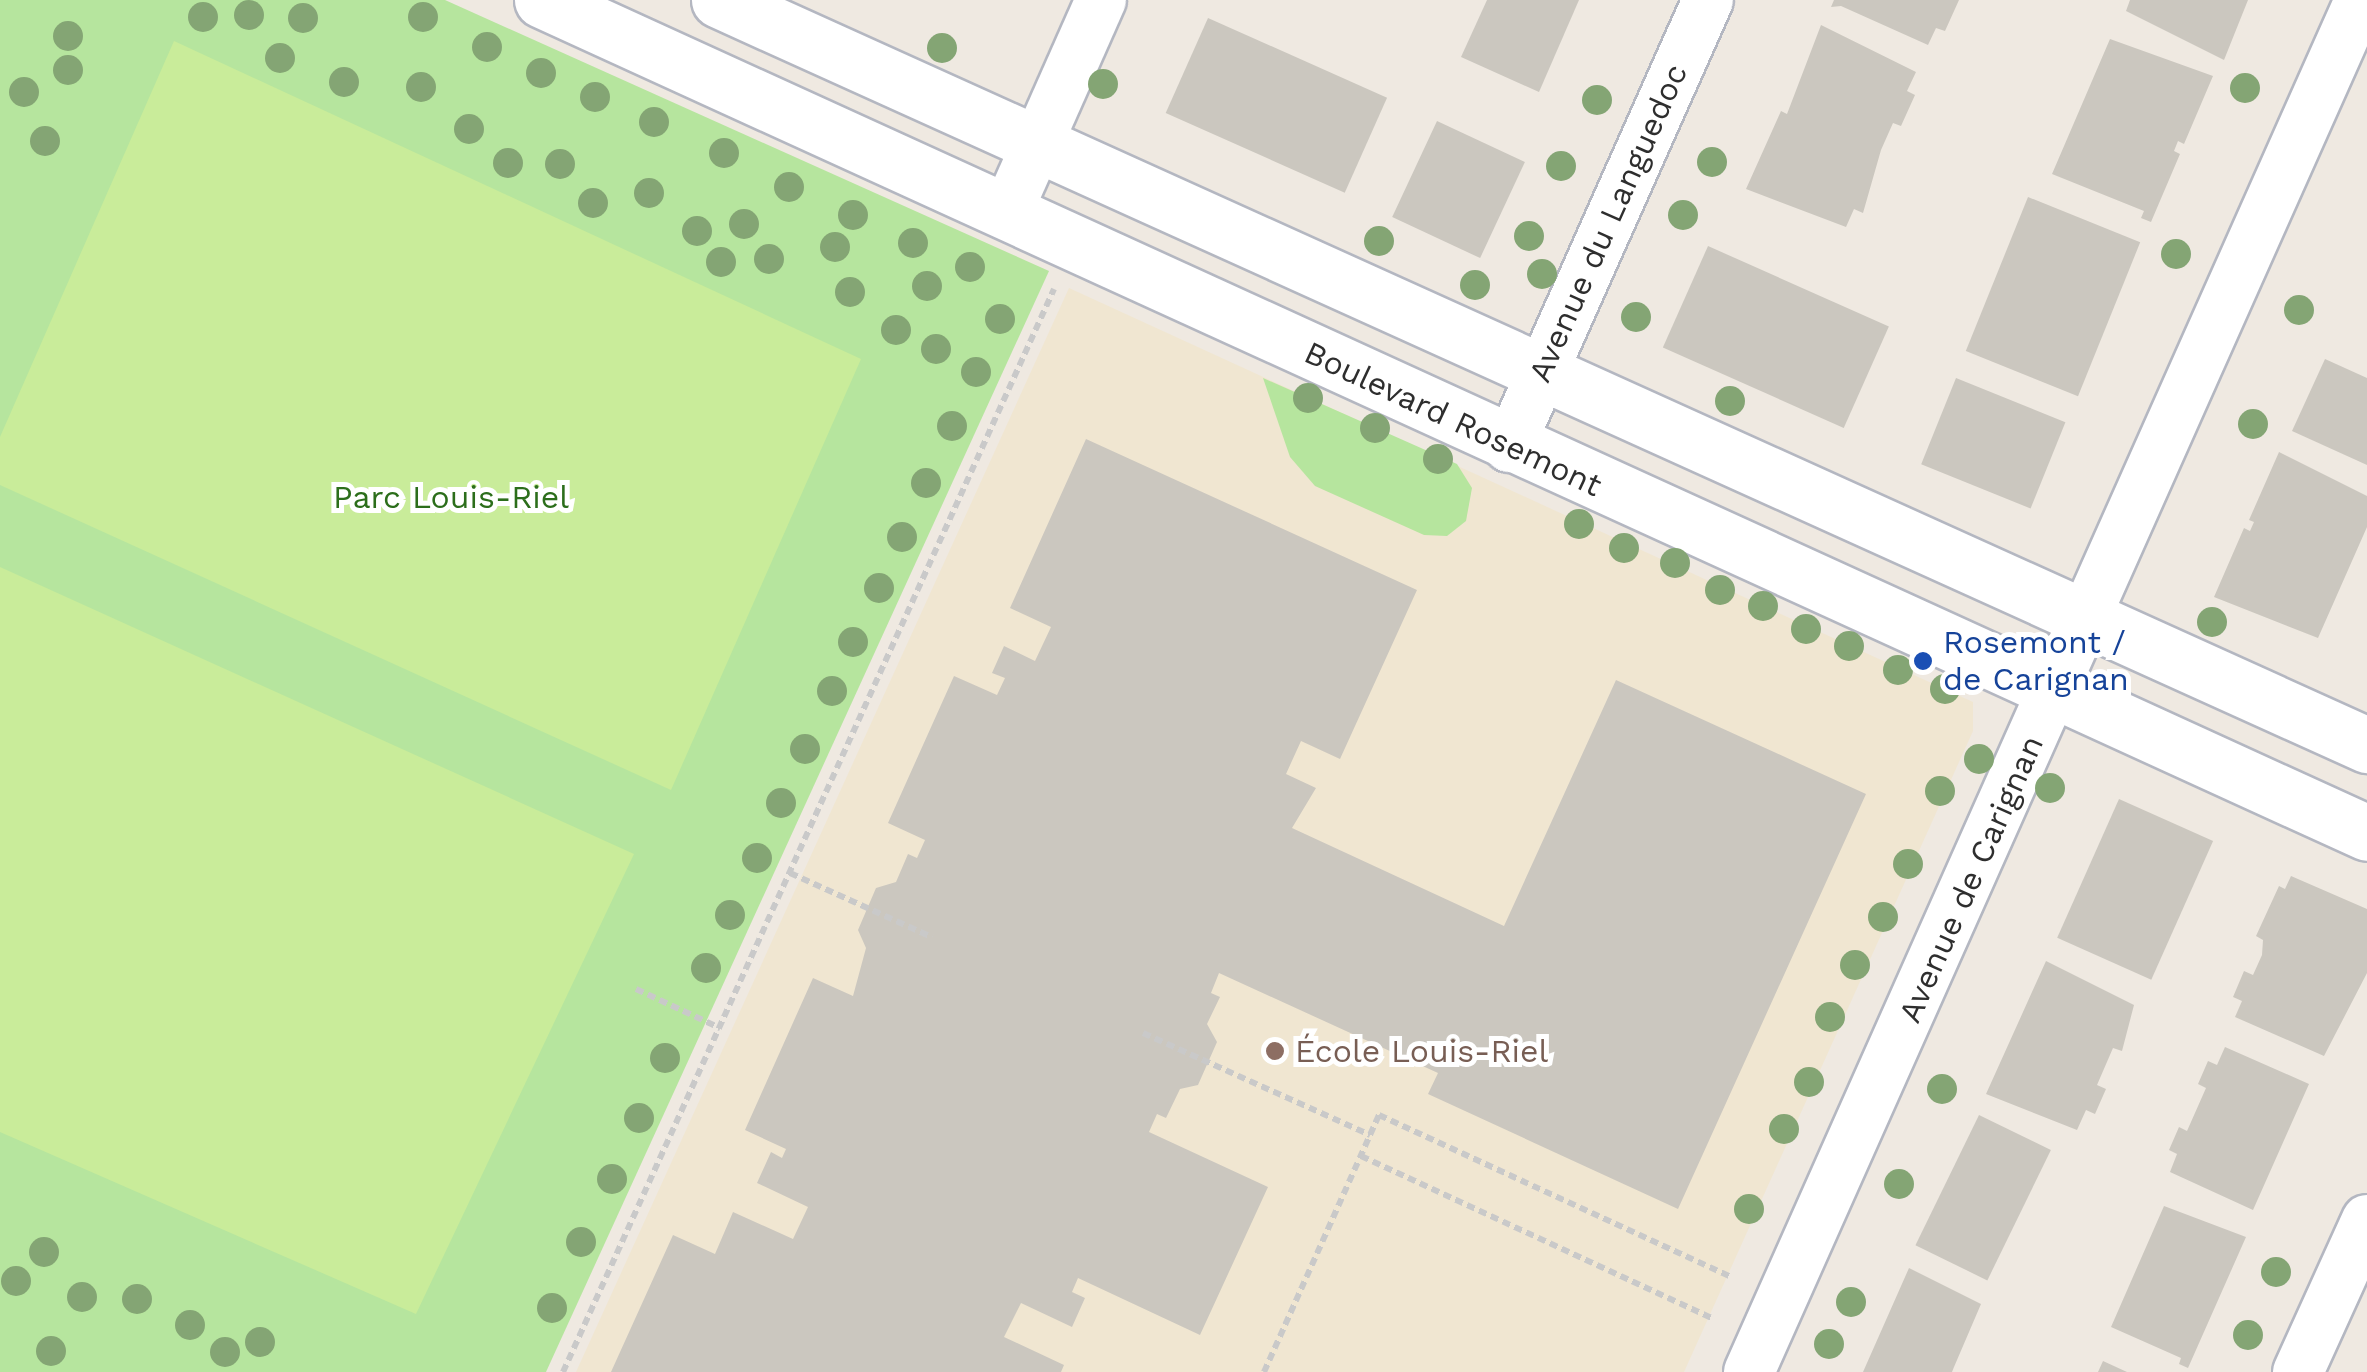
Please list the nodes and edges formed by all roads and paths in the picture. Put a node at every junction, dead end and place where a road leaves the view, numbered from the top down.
1 (542, 0) edge
2 (719, 0) edge
3 (1101, 0) edge
4 (1708, 0) edge
5 (2360, 0) edge
6 (2352, 62) edge
7 (1036, 145) junction
8 (1007, 212) junction
9 (1060, 276) dead end
10 (1540, 373) junction
11 (1509, 446) junction
12 (2086, 620) junction
13 (2056, 690) junction
14 (2367, 746) edge
15 (2367, 834) edge
16 (790, 872) junction
17 (932, 937) dead end
18 (636, 990) dead end
19 (720, 1028) junction
20 (1143, 1033) dead end
21 (1370, 1135) junction
22 (1360, 1156) junction
23 (2367, 1220) edge
24 (1732, 1277) dead end
25 (1713, 1319) dead end
26 (563, 1372) edge
27 (1264, 1372) edge
28 (1749, 1372) edge
29 (2298, 1372) edge

1 - 8 main road, Boulevard Rosemont
2 - 7 main road
3 - 7 street
4 - 10 street, Avenue du Languedoc
5 - 6 street, Avenue de Carignan
6 - 12 street, Avenue de Carignan
7 - 8 street
7 - 10 main road
8 - 11 main road, Boulevard Rosemont
9 - 16 path
10 - 11 street, Avenue du Languedoc
10 - 12 main road
11 - 13 main road, Boulevard Rosemont
12 - 13 street, Avenue de Carignan
12 - 14 main road
13 - 15 main road, Boulevard Rosemont
13 - 28 street, Avenue de Carignan
16 - 17 path
16 - 19 path
18 - 19 path
19 - 26 path
20 - 21 path
21 - 22 path
21 - 24 path
22 - 25 path
22 - 27 path
23 - 29 street

